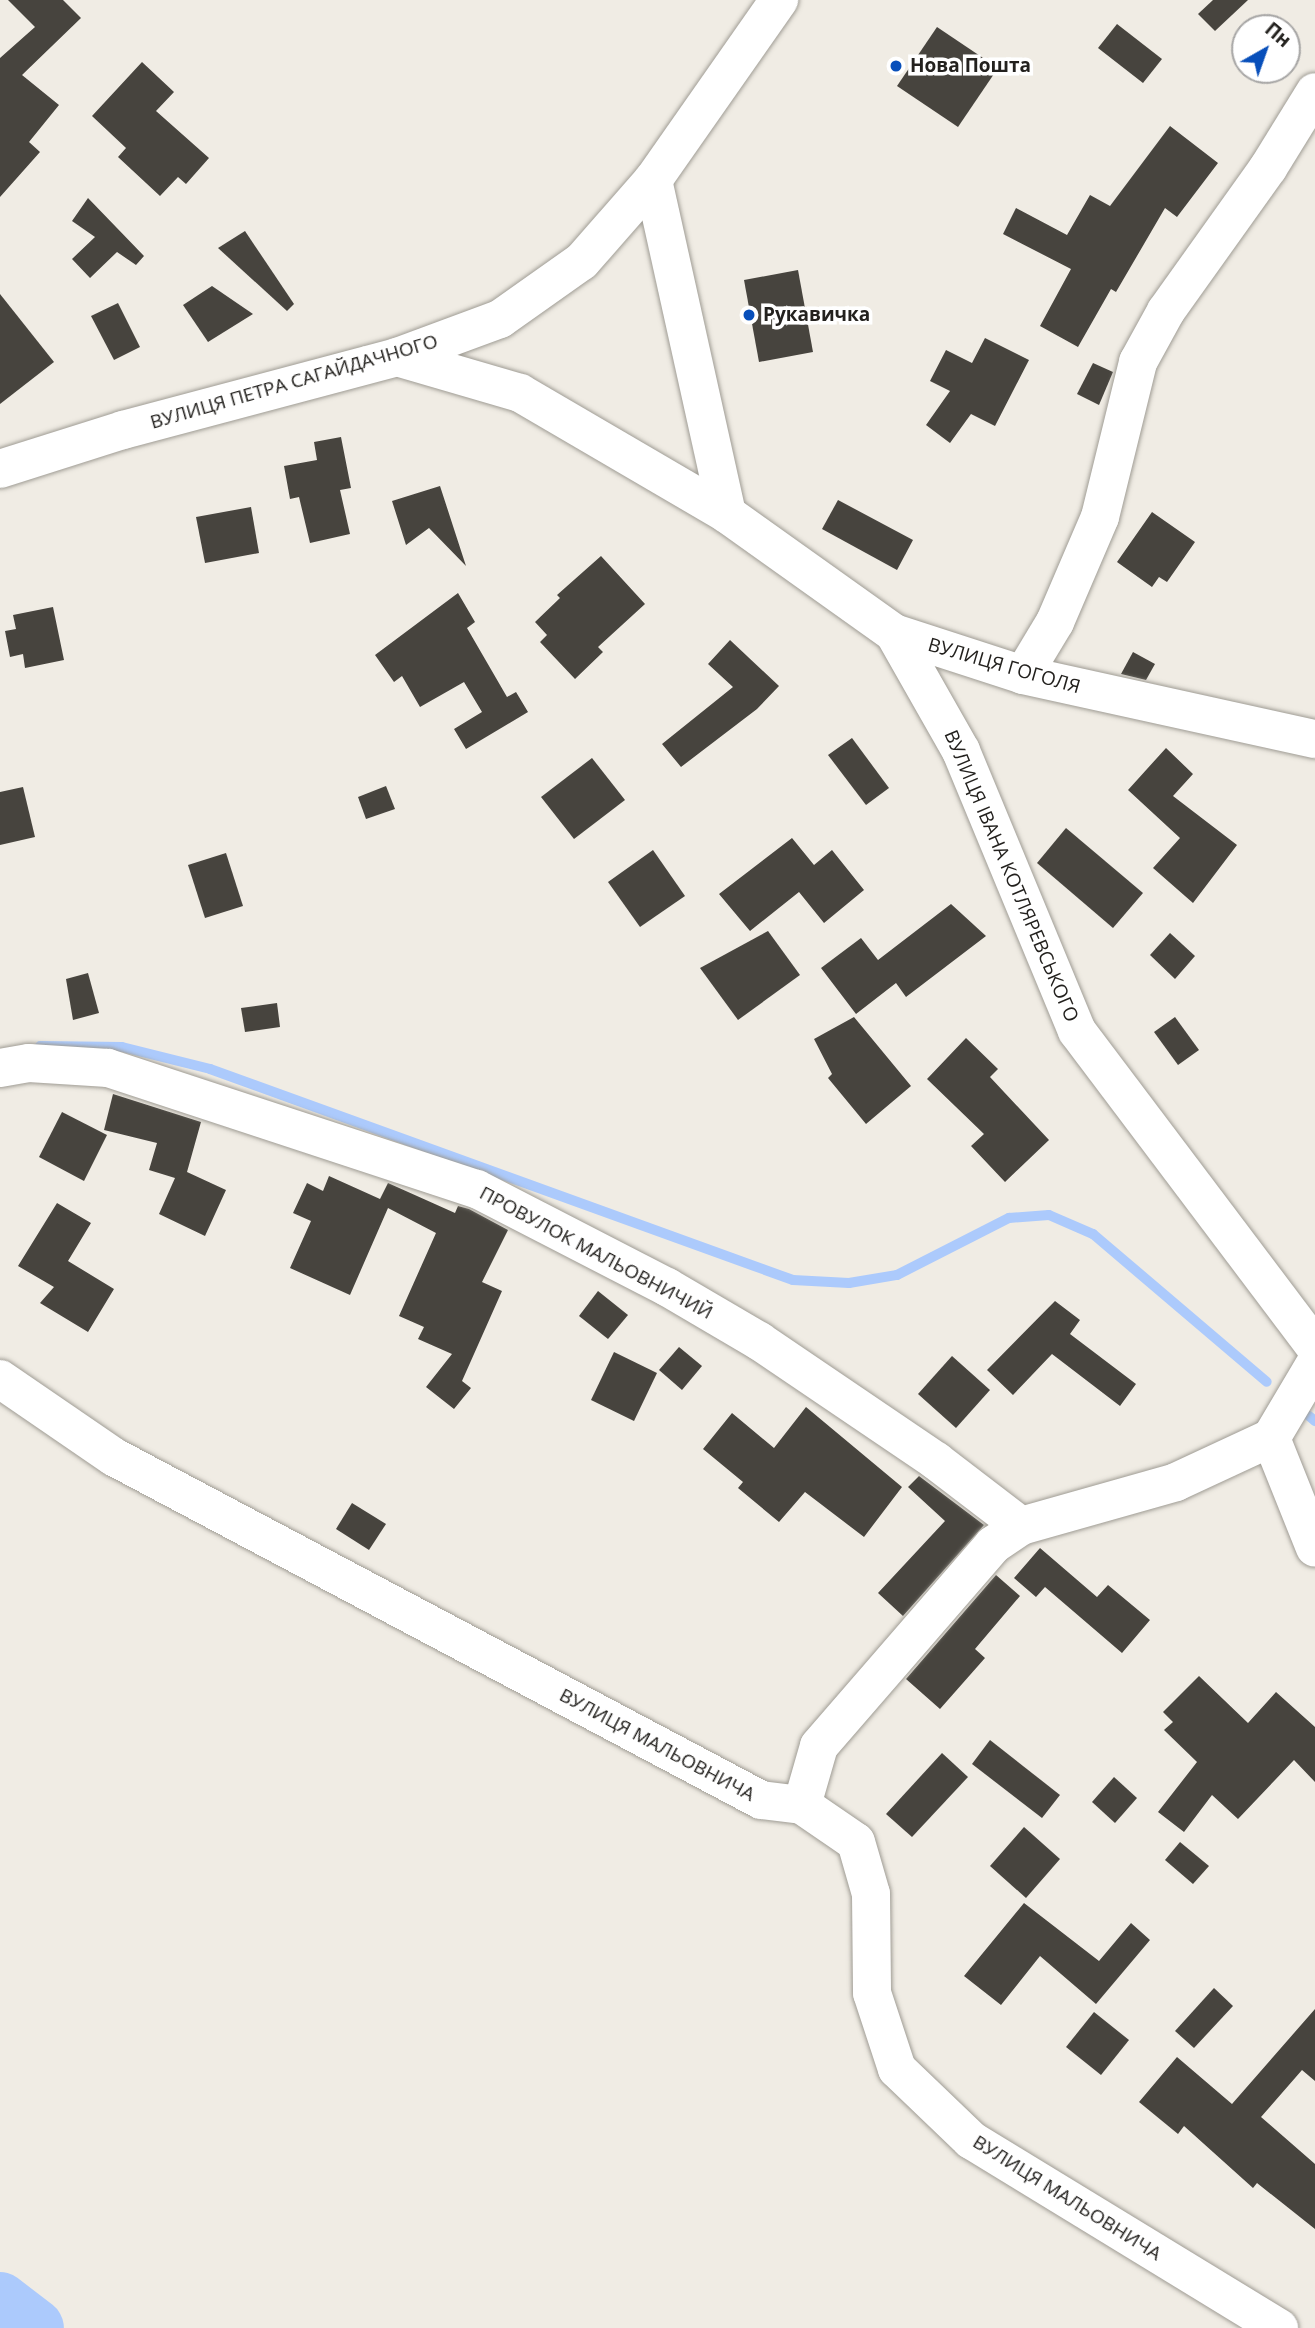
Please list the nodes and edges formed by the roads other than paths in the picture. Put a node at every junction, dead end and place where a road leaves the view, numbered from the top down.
1 (779, 0) edge
2 (1315, 92) edge
3 (653, 180) junction
4 (397, 357) junction
5 (0, 469) edge
6 (727, 514) junction
7 (894, 633) junction
8 (1023, 675) junction
9 (1315, 739) edge
10 (0, 1068) edge
11 (1315, 1347) edge
12 (1315, 1364) edge
13 (0, 1379) edge
14 (1270, 1438) junction
15 (1021, 1526) junction
16 (1315, 1548) edge
17 (802, 1805) junction
18 (1279, 2328) edge

1 - 3 street, ВУЛИЦЯ ПЕТРА САГАЙДАЧНОГО
2 - 8 street
3 - 4 street, ВУЛИЦЯ ПЕТРА САГАЙДАЧНОГО
3 - 6 street
4 - 5 street, ВУЛИЦЯ ПЕТРА САГАЙДАЧНОГО
4 - 6 street, ВУЛИЦЯ ГОГОЛЯ
6 - 7 street, ВУЛИЦЯ ГОГОЛЯ
7 - 8 street, ВУЛИЦЯ ГОГОЛЯ
7 - 11 street, ВУЛИЦЯ ІВАНА КОТЛЯРЕВСЬКОГО
8 - 9 street, ВУЛИЦЯ ГОГОЛЯ
10 - 15 street, ПРОВУЛОК МАЛЬОВНИЧИЙ
12 - 14 street
13 - 17 street, ВУЛИЦЯ МАЛЬОВНИЧА
14 - 15 street
14 - 16 street
15 - 17 street
17 - 18 street, ВУЛИЦЯ МАЛЬОВНИЧА

